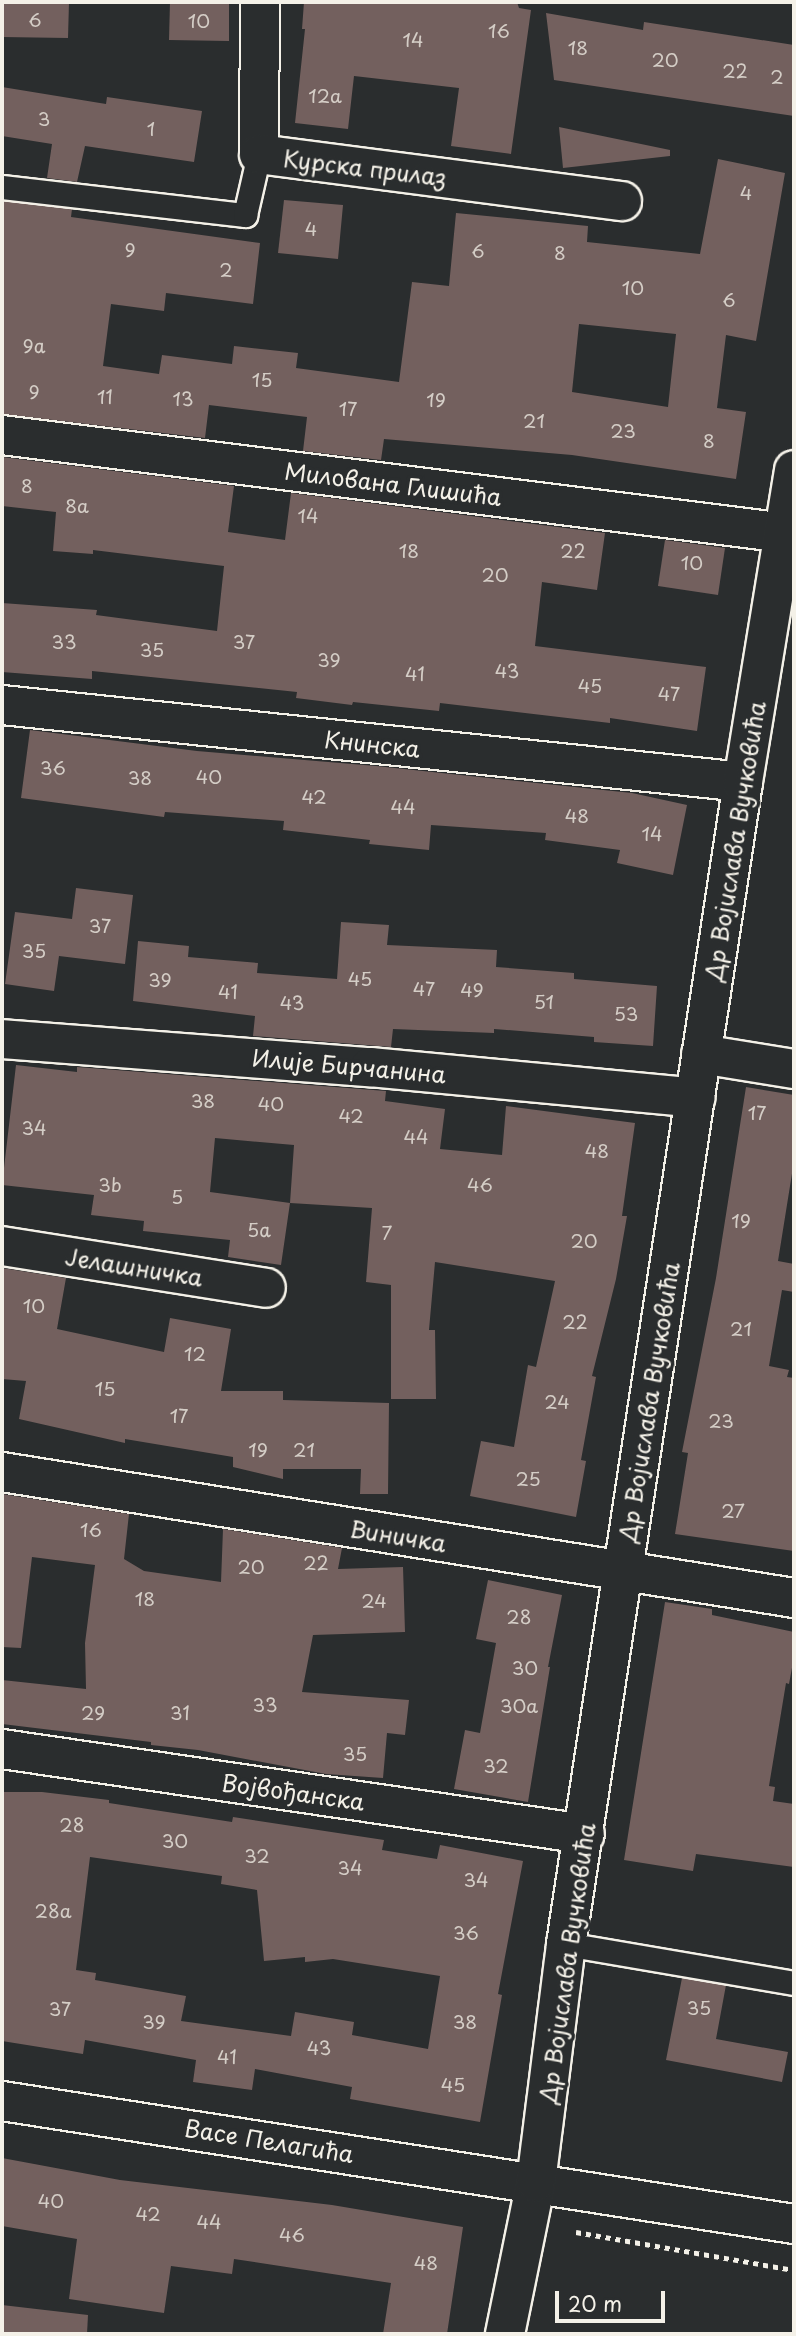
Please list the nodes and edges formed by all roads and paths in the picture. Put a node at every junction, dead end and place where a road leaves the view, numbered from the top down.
1 (260, 2) edge
2 (259, 154) junction
3 (2, 187) edge
4 (622, 201) dead end
5 (2, 435) edge
6 (794, 470) edge
7 (785, 533) junction
8 (2, 705) edge
9 (743, 782) junction
10 (2, 1039) edge
11 (701, 1054) junction
12 (794, 1069) edge
13 (696, 1098) junction
14 (2, 1246) edge
15 (265, 1288) dead end
16 (2, 1472) edge
17 (623, 1573) junction
18 (794, 1598) edge
19 (2, 1749) edge
20 (584, 1834) junction
21 (566, 1944) junction
22 (794, 1983) edge
23 (2, 2101) edge
24 (536, 2182) junction
25 (527, 2223) junction
26 (794, 2224) edge
27 (794, 2270) edge
28 (505, 2334) edge

1 - 2 street, Курска прилаз
2 - 3 lane
2 - 4 street, Курска прилаз
5 - 7 street, Милована Глишића
6 - 7 street, Др Војислава Вучковића
7 - 9 street, Др Војислава Вучковића
8 - 9 street, Книнска
9 - 11 street, Др Војислава Вучковића
10 - 13 street, Илије Бирчанина
11 - 12 street
11 - 13 street, Др Војислава Вучковића
13 - 17 street, Др Војислава Вучковића
14 - 15 street, Јелашничка
16 - 17 street, Виничка
17 - 18 street, Виничка
17 - 20 street, Др Војислава Вучковића
19 - 20 street, Војвођанска
20 - 21 street, Др Војислава Вучковића
21 - 22 lane
21 - 24 street, Др Војислава Вучковића
23 - 24 street, Васе Пелагића
24 - 25 street, Др Војислава Вучковића
24 - 26 street, Васе Пелагића
25 - 27 path
25 - 28 street, Др Војислава Вучковића

